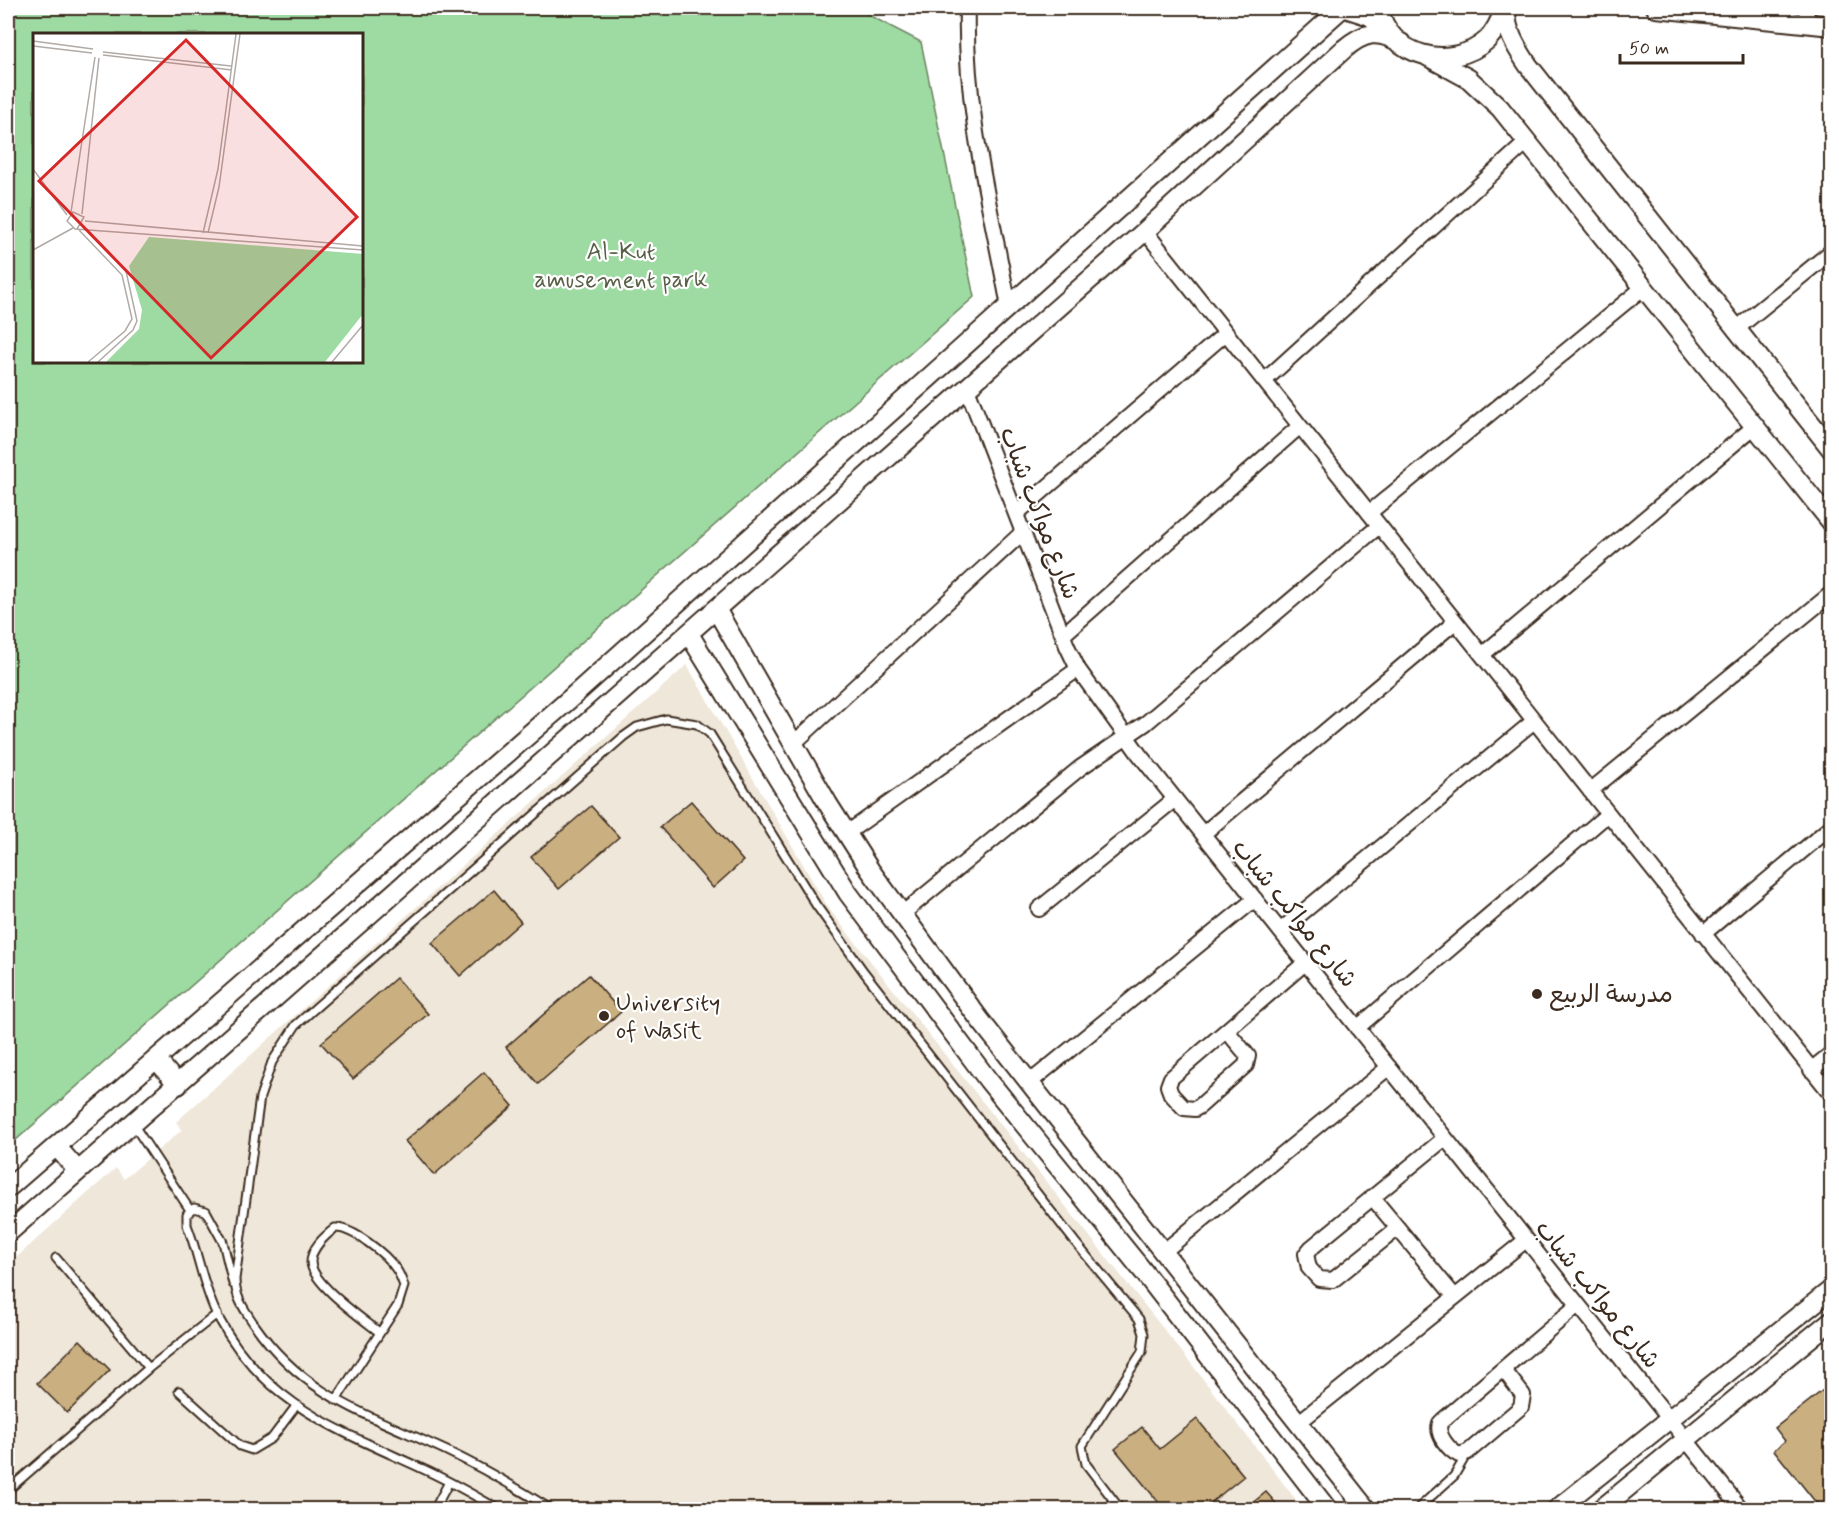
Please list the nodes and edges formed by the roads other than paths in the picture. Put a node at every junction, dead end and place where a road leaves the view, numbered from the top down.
1 (967, 8) edge
2 (1319, 8) edge
3 (1344, 8) edge
4 (1379, 8) edge
5 (1506, 8) edge
6 (1656, 8) edge
7 (1807, 16) edge
8 (1832, 26) edge
9 (1388, 29) junction
10 (1313, 36) junction
11 (1401, 44) junction
12 (1427, 56) junction
13 (1528, 141) junction
14 (1145, 231) junction
15 (1832, 251) edge
16 (1644, 287) junction
17 (1009, 307) junction
18 (1735, 330) junction
19 (1226, 333) junction
20 (1264, 381) junction
21 (968, 388) junction
22 (1300, 426) junction
23 (1755, 426) junction
24 (1832, 450) edge
25 (1016, 513) junction
26 (1369, 513) junction
27 (1832, 523) edge
28 (1379, 526) junction
29 (1023, 532) junction
30 (1832, 593) edge
31 (716, 609) junction
32 (1455, 622) junction
33 (689, 634) junction
34 (1063, 635) junction
35 (1482, 655) junction
36 (1078, 669) junction
37 (1534, 721) junction
38 (1126, 735) junction
39 (794, 743) junction
40 (1590, 792) junction
41 (1175, 799) junction
42 (1608, 814) junction
43 (1832, 826) edge
44 (847, 833) junction
45 (1203, 834) junction
46 (1255, 899) junction
47 (1039, 909) dead end
48 (902, 914) junction
49 (1280, 931) junction
50 (1703, 934) junction
51 (1305, 963) junction
52 (1357, 1028) junction
53 (1227, 1031) junction
54 (1832, 1053) edge
55 (156, 1059) junction
56 (1389, 1067) junction
57 (1811, 1070) junction
58 (1029, 1083) junction
59 (178, 1085) junction
60 (1832, 1095) edge
61 (133, 1124) junction
62 (1445, 1138) junction
63 (56, 1146) junction
64 (78, 1171) junction
65 (8, 1188) edge
66 (1372, 1197) junction
67 (190, 1210) junction
68 (1398, 1228) junction
69 (8, 1233) edge
70 (1526, 1240) junction
71 (1163, 1251) junction
72 (56, 1258) dead end
73 (235, 1289) junction
74 (1832, 1289) edge
75 (1455, 1297) junction
76 (1578, 1305) junction
77 (217, 1314) junction
78 (1832, 1320) edge
79 (379, 1332) junction
80 (149, 1368) junction
81 (1503, 1369) junction
82 (179, 1391) dead end
83 (336, 1400) junction
84 (296, 1406) junction
85 (1669, 1419) junction
86 (1298, 1423) junction
87 (1686, 1441) junction
88 (1468, 1452) junction
89 (449, 1482) junction
90 (8, 1490) edge
91 (434, 1509) edge
92 (500, 1509) edge
93 (552, 1509) edge
94 (1121, 1509) edge
95 (1328, 1509) edge
96 (1367, 1509) edge
97 (1416, 1509) edge
98 (1556, 1509) edge
99 (1600, 1509) edge
100 (1742, 1509) edge

1 - 17 street
2 - 10 street
3 - 9 street
3 - 10 street
4 - 9 street
5 - 12 street
5 - 18 street
6 - 7 street
7 - 8 street
9 - 11 street
10 - 17 street
11 - 12 street
11 - 14 street
12 - 13 street
13 - 16 street
13 - 20 street
14 - 19 street
14 - 21 street
15 - 18 street
16 - 23 street
16 - 26 street
17 - 55 street
18 - 24 street
19 - 20 street
19 - 25 street
20 - 22 street
21 - 25 street, شارع مواكب شباب
21 - 31 street
22 - 26 street
22 - 34 street
23 - 27 street
23 - 35 street
25 - 29 street, شارع مواكب شباب
26 - 28 street
28 - 32 street
28 - 38 street
29 - 34 street, شارع مواكب شباب
29 - 39 street
30 - 40 street
31 - 33 street
31 - 39 street
32 - 35 street
32 - 45 street
33 - 59 street
33 - 95 street
34 - 36 street, شارع مواكب شباب
35 - 37 street
36 - 38 street, شارع مواكب شباب
36 - 44 street
37 - 40 street
37 - 49 street
38 - 41 street, شارع مواكب شباب
38 - 48 street
39 - 44 street
40 - 42 street
41 - 45 street, شارع مواكب شباب
41 - 47 street
42 - 50 street
42 - 52 street
43 - 50 street
44 - 48 street
45 - 46 street, شارع مواكب شباب
46 - 49 street, شارع مواكب شباب
46 - 58 street
48 - 58 street
49 - 51 street, شارع مواكب شباب
50 - 57 street
51 - 52 street, شارع مواكب شباب
51 - 53 street
52 - 56 street, شارع مواكب شباب
53 - 53 street
54 - 57 street
55 - 59 street
55 - 63 street
56 - 62 street, شارع مواكب شباب
56 - 71 street
57 - 60 street
58 - 71 street
59 - 61 street
61 - 64 street
61 - 67 lane
62 - 66 street
62 - 70 street, شارع مواكب شباب
63 - 64 street
63 - 65 street
64 - 69 street
66 - 68 street
66 - 68 street
67 - 73 lane
67 - 77 lane
68 - 75 street
70 - 75 street
70 - 76 street, شارع مواكب شباب
71 - 86 street
72 - 80 lane
73 - 83 lane
73 - 94 lane
74 - 85 street
75 - 86 street
76 - 81 street
76 - 85 street, شارع مواكب شباب
77 - 80 lane
77 - 84 lane
78 - 87 street
79 - 79 lane
79 - 83 lane
80 - 90 lane
81 - 88 street
81 - 88 street
82 - 84 lane
83 - 93 lane
84 - 89 lane
85 - 87 street, شارع مواكب شباب
85 - 98 street
86 - 96 street
87 - 99 street
87 - 100 street, شارع مواكب شباب
88 - 97 lane
89 - 91 lane
89 - 92 lane

